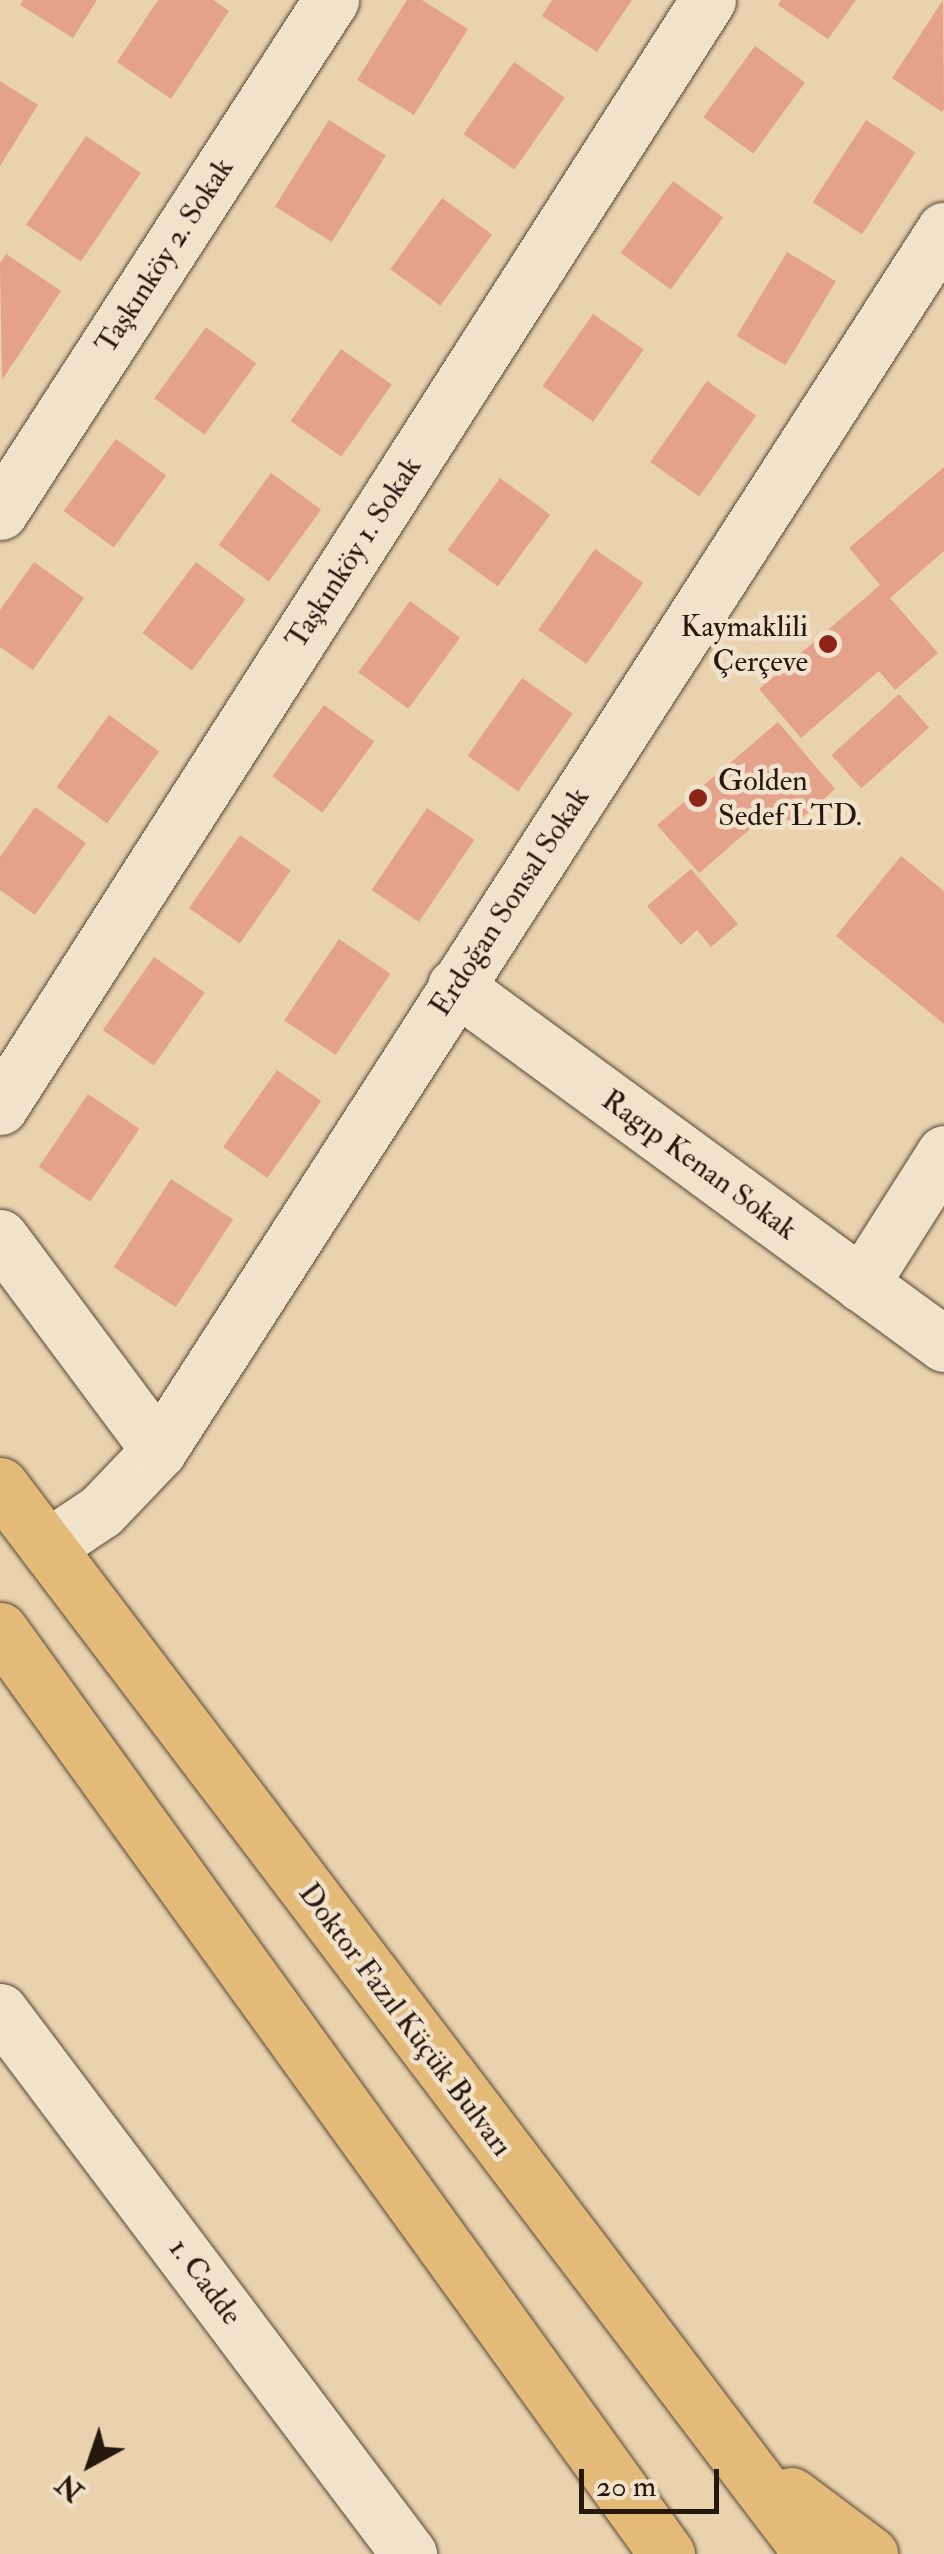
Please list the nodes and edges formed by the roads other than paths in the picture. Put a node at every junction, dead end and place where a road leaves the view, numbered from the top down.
1 (331, 0) edge
2 (708, 0) edge
3 (944, 230) edge
4 (0, 512) edge
5 (455, 986) junction
6 (0, 1106) edge
7 (944, 1153) edge
8 (0, 1237) edge
9 (861, 1284) junction
10 (944, 1344) edge
11 (159, 1450) junction
12 (0, 1485) edge
13 (47, 1547) junction
14 (0, 1630) edge
15 (0, 2010) edge
16 (719, 2436) junction
17 (409, 2554) edge
18 (667, 2554) edge
19 (812, 2554) edge
20 (870, 2554) edge

1 - 4 street, Taşkınköy 2. Sokak
2 - 6 street, Taşkınköy 1. Sokak
3 - 5 street, Erdoğan Sonsal Sokak
5 - 9 street, Ragıp Kenan Sokak
5 - 11 street, Erdoğan Sonsal Sokak
7 - 9 street
8 - 11 street
9 - 10 street, Ragıp Kenan Sokak
11 - 13 street, Erdoğan Sonsal Sokak
12 - 13 highway, Doktor Fazıl Küçük Bulvarı
13 - 16 highway, Doktor Fazıl Küçük Bulvarı
14 - 18 highway
15 - 17 street, 1. Cadde
16 - 19 highway, Doktor Fazıl Küçük Bulvarı
16 - 20 highway

